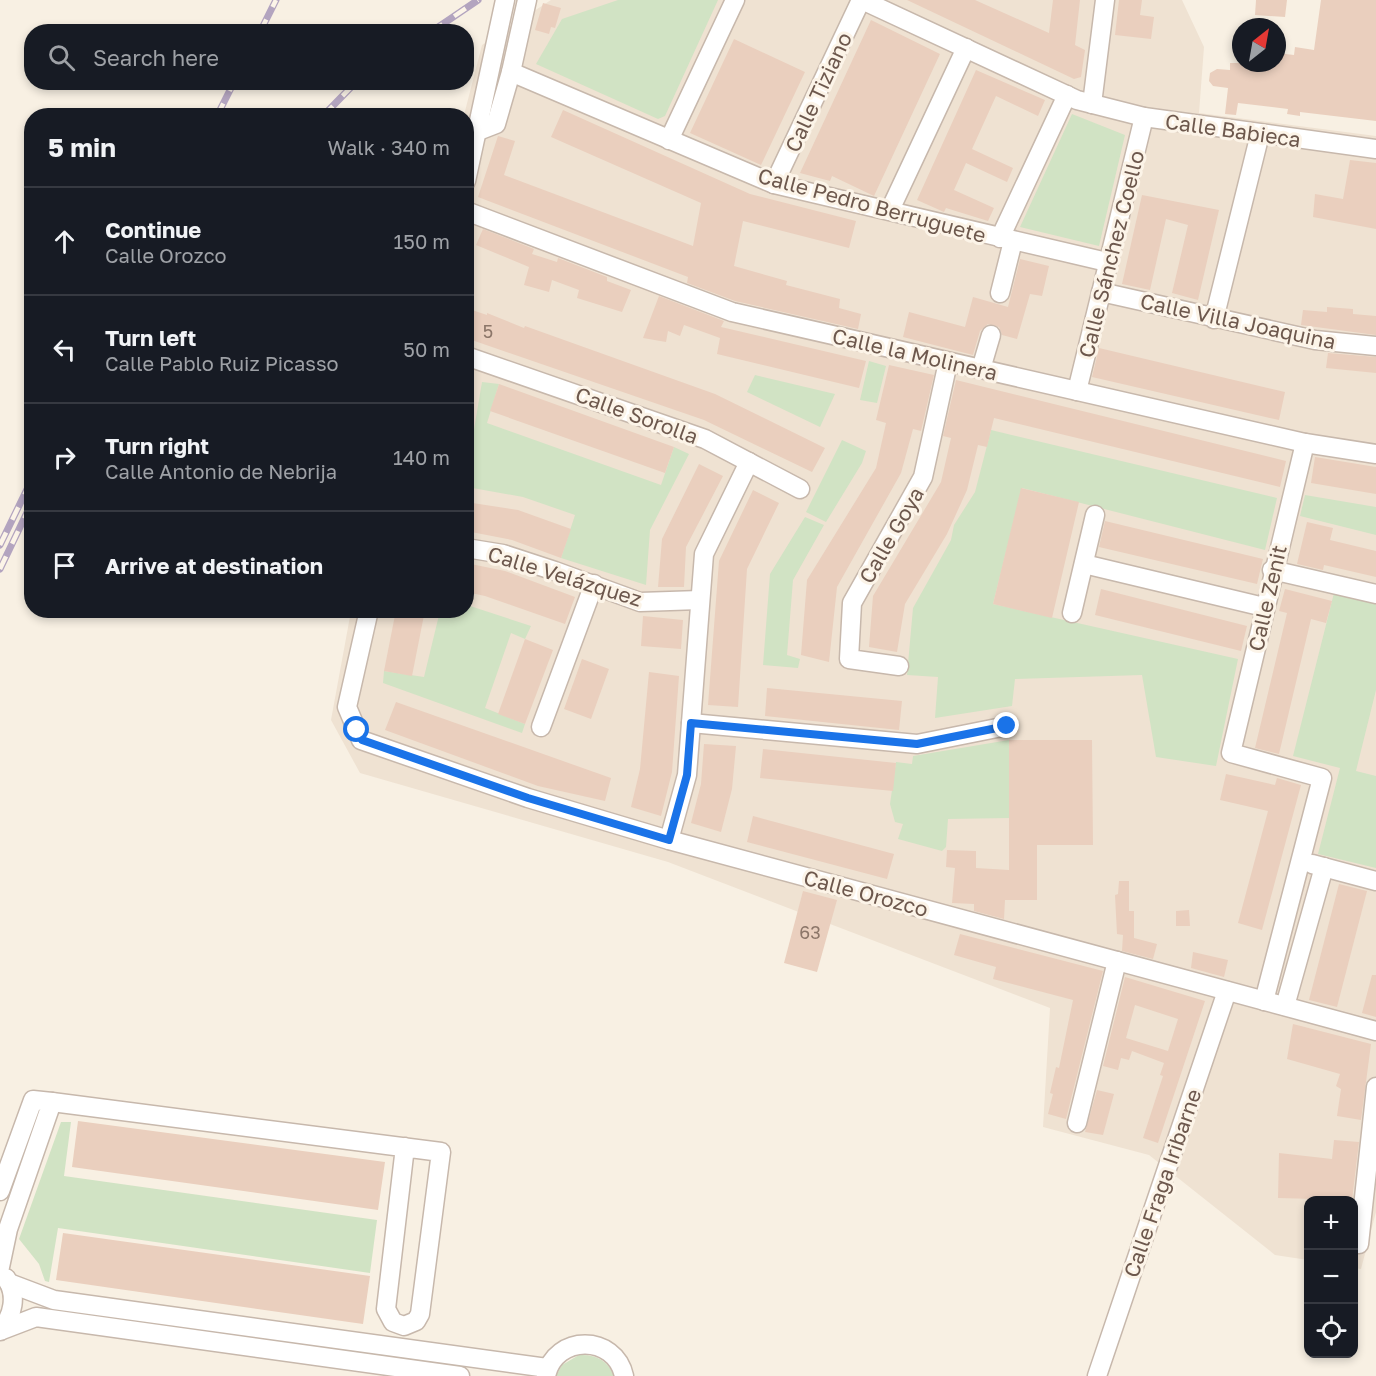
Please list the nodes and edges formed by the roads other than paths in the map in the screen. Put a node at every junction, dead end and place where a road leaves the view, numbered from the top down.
1 (505, 0) edge
2 (527, 0) edge
3 (735, 0) edge
4 (861, 0) edge
5 (1106, 0) edge
6 (966, 48) junction
7 (512, 72) junction
8 (1067, 95) junction
9 (1092, 104) junction
10 (1144, 117) junction
11 (478, 131) junction
12 (1260, 134) junction
13 (669, 140) junction
14 (474, 148) edge
15 (1376, 149) edge
16 (774, 184) junction
17 (890, 210) junction
18 (474, 214) edge
19 (1006, 239) junction
20 (1107, 262) junction
21 (1101, 292) junction
22 (1000, 293) dead end
23 (1214, 319) junction
24 (991, 335) dead end
25 (1376, 346) edge
26 (474, 360) edge
27 (948, 362) junction
28 (981, 369) junction
29 (1077, 392) junction
30 (1305, 443) junction
31 (1376, 454) edge
32 (749, 462) junction
33 (800, 489) dead end
34 (1095, 515) dead end
35 (474, 549) edge
36 (1084, 564) junction
37 (1272, 570) junction
38 (594, 584) junction
39 (1376, 594) edge
40 (700, 600) junction
41 (1264, 607) junction
42 (1072, 613) dead end
43 (367, 618) edge
44 (898, 666) dead end
45 (691, 723) junction
46 (1007, 726) dead end
47 (541, 728) dead end
48 (669, 840) junction
49 (1302, 861) junction
50 (1324, 867) junction
51 (1376, 881) edge
52 (1117, 961) junction
53 (1227, 991) junction
54 (1264, 1001) junction
55 (1285, 1006) junction
56 (1376, 1030) edge
57 (1376, 1087) edge
58 (52, 1102) junction
59 (1077, 1123) dead end
60 (405, 1147) junction
61 (0, 1191) edge
62 (1359, 1244) dead end
63 (3, 1274) edge
64 (1, 1330) edge
65 (547, 1372) edge
66 (460, 1376) edge
67 (624, 1376) edge
68 (1097, 1376) edge

1 - 11 street
2 - 7 street
3 - 13 street
4 - 6 street, Calle Babieca
4 - 16 street, Calle Tiziano
5 - 9 street
6 - 8 street, Calle Babieca
6 - 17 street
7 - 11 street
7 - 13 street, Calle Pedro Berruguete
8 - 9 street, Calle Babieca
8 - 19 street
9 - 10 street, Calle Babieca
10 - 12 street, Calle Babieca
10 - 20 street, Calle Sánchez Coello
11 - 14 street
12 - 15 street, Calle Babieca
12 - 23 street
13 - 16 street, Calle Pedro Berruguete
16 - 17 street, Calle Pedro Berruguete
17 - 19 street, Calle Pedro Berruguete
18 - 27 street, Calle la Molinera
19 - 20 street, Calle Pedro Berruguete
19 - 22 street
20 - 21 street, Calle Sánchez Coello
21 - 23 street, Calle Villa Joaquina
21 - 29 street, Calle Sánchez Coello
23 - 25 street, Calle Villa Joaquina
24 - 28 street
26 - 32 street, Calle Sorolla
27 - 28 street, Calle la Molinera
27 - 44 street, Calle Goya
28 - 29 street, Calle la Molinera
29 - 30 street, Calle la Molinera
30 - 31 street, Calle la Molinera
30 - 37 street, Calle Zenit
32 - 33 street, Calle Sorolla
32 - 40 street
34 - 36 street
35 - 38 street, Calle Velázquez
36 - 41 street
36 - 42 street
37 - 39 street
37 - 41 street, Calle Zenit
38 - 40 street, Calle Velázquez
38 - 47 street
40 - 45 street
41 - 49 street, Calle Zenit
43 - 48 street, Calle Orozco
45 - 46 street
45 - 48 street
48 - 52 street, Calle Orozco
49 - 50 street
49 - 54 street
50 - 51 street
50 - 55 street
52 - 53 street, Calle Orozco
52 - 59 street
53 - 54 street, Calle Orozco
53 - 68 street, Calle Fraga Iribarne
54 - 55 street, Calle Orozco
55 - 56 street, Calle Orozco
57 - 62 street
58 - 60 street
58 - 61 street
58 - 63 street
60 - 60 street
63 - 64 street
63 - 65 street
64 - 66 street
65 - 67 street

